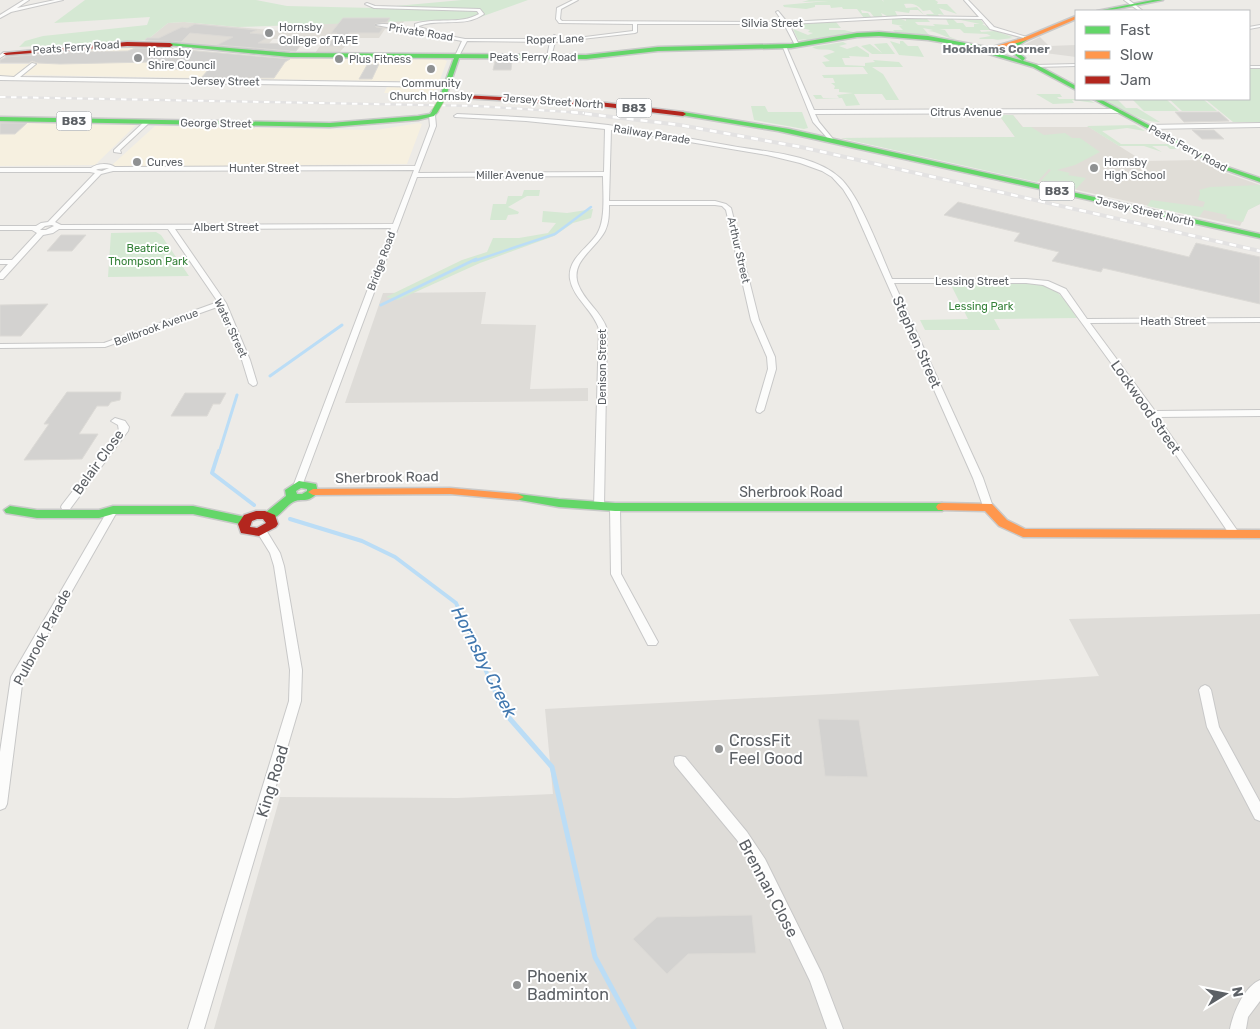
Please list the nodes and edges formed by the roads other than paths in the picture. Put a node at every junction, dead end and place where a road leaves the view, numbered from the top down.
1 (27, 0) edge
2 (61, 0) edge
3 (576, 0) edge
4 (966, 0) edge
5 (1161, 0) edge
6 (367, 4) dead end
7 (1133, 5) edge
8 (1105, 10) edge
9 (778, 12) dead end
10 (3, 14) edge
11 (1075, 17) edge
12 (983, 18) junction
13 (635, 22) junction
14 (786, 23) junction
15 (378, 26) dead end
16 (554, 34) dead end
17 (924, 38) junction
18 (1025, 38) junction
19 (464, 40) junction
20 (553, 40) junction
21 (797, 45) junction
22 (784, 46) junction
23 (984, 49) junction
24 (2, 54) edge
25 (457, 56) junction
26 (548, 57) junction
27 (34, 64) dead end
28 (1032, 64) junction
29 (1075, 65) edge
30 (1, 78) edge
31 (15, 78) junction
32 (1075, 87) edge
33 (445, 93) junction
34 (1098, 100) edge
35 (1119, 111) junction
36 (813, 112) junction
37 (433, 113) junction
38 (457, 116) dead end
39 (0, 119) edge
40 (148, 122) junction
41 (816, 122) junction
42 (1260, 125) edge
43 (1150, 126) junction
44 (608, 127) junction
45 (809, 136) junction
46 (830, 139) junction
47 (854, 146) junction
48 (109, 167) junction
49 (0, 170) edge
50 (96, 171) junction
51 (415, 171) junction
52 (606, 174) junction
53 (1260, 179) edge
54 (841, 181) joint
55 (606, 203) junction
56 (50, 223) junction
57 (394, 226) junction
58 (58, 227) junction
59 (170, 227) junction
60 (0, 228) edge
61 (39, 230) junction
62 (1260, 236) edge
63 (0, 262) edge
64 (14, 262) junction
65 (0, 277) edge
66 (889, 281) junction
67 (1054, 286) joint
68 (222, 303) junction
69 (1260, 320) edge
70 (1086, 321) junction
71 (0, 346) edge
72 (253, 383) dead end
73 (760, 410) dead end
74 (1260, 413) edge
75 (1152, 414) junction
76 (115, 421) dead end
77 (298, 484) junction
78 (313, 492) junction
79 (292, 497) junction
80 (66, 506) junction
81 (599, 506) junction
82 (615, 507) junction
83 (988, 507) junction
84 (5, 510) edge
85 (113, 510) junction
86 (269, 516) junction
87 (245, 521) junction
88 (262, 532) junction
89 (1234, 533) junction
90 (1260, 534) edge
91 (652, 642) dead end
92 (1205, 690) dead end
93 (680, 761) dead end
94 (0, 804) edge
95 (1260, 815) edge
96 (1260, 988) edge
97 (196, 1029) edge
98 (835, 1029) edge
99 (1238, 1029) edge

1 - 10 street
2 - 10 street
3 - 13 street, Silvia Street
4 - 12 street
5 - 7 main road
6 - 19 street
7 - 8 main road
9 - 14 street
11 - 18 main road
12 - 14 street, Silvia Street
12 - 18 street
13 - 14 street, Silvia Street
13 - 20 street, Roper Lane
14 - 21 street
15 - 19 street, Private Road
16 - 20 street
17 - 18 main road
17 - 21 main road, Peats Ferry Road
17 - 23 main road, Peats Ferry Road
18 - 23 main road
18 - 28 main road
19 - 20 street, Roper Lane
19 - 25 street, Bridge Road
20 - 26 street
21 - 22 main road, Peats Ferry Road
22 - 26 main road, Peats Ferry Road
22 - 36 street
23 - 28 main road, Peats Ferry Road
24 - 25 main road, Peats Ferry Road
25 - 26 main road, Peats Ferry Road
25 - 33 main road, Bridge Road
27 - 31 street
28 - 29 street
28 - 32 main road, Peats Ferry Road
30 - 31 street, Jersey Street
31 - 33 street, Jersey Street
33 - 37 main road, Bridge Road, bridge
33 - 45 main road, Jersey Street North / B83
34 - 35 main road, Peats Ferry Road
35 - 36 street, Citrus Avenue
35 - 43 main road, Peats Ferry Road
36 - 41 street
37 - 40 main road, George Street / B83
37 - 51 street, Bridge Road
38 - 44 street, Railway Parade
39 - 40 main road, George Street / B83
40 - 48 street
41 - 45 street
41 - 46 street
42 - 43 street
43 - 53 main road, Peats Ferry Road
44 - 52 street, Denison Street
44 - 54 street, Railway Parade
45 - 46 main road, Jersey Street North / B83
45 - 47 main road, Jersey Street North / B83
46 - 47 main road, Jersey Street North / B83
47 - 62 main road, Jersey Street North / B83
48 - 50 street
48 - 51 street, Hunter Street
49 - 50 street
50 - 56 street
51 - 52 street, Miller Avenue
51 - 57 street, Bridge Road
52 - 55 street, Denison Street
54 - 66 street, Stephen Street
55 - 73 street, Arthur Street
55 - 81 street, Denison Street
56 - 58 street
56 - 61 street
57 - 59 street, Albert Street
57 - 77 street, Bridge Road
58 - 59 street, Albert Street
58 - 61 street
59 - 68 street, Water Street
60 - 61 street
61 - 64 street
63 - 64 street
64 - 65 street
66 - 67 street, Lessing Street
66 - 83 street, Stephen Street
67 - 70 street, Lockwood Street
68 - 71 street, Bellbrook Avenue
68 - 72 street, Water Street
69 - 70 street, Heath Street
70 - 75 street, Lockwood Street
74 - 75 street
75 - 89 street, Lockwood Street
76 - 80 street, Belair Close
77 - 78 main road
77 - 79 main road
78 - 79 main road, Sherbrook Road
78 - 81 main road, Sherbrook Road
79 - 86 main road
80 - 84 main road
80 - 85 main road
81 - 82 main road, Sherbrook Road
82 - 83 main road, Sherbrook Road
82 - 91 street
83 - 89 main road
84 - 85 main road
85 - 87 main road
85 - 94 street, Pulbrook Parade
86 - 87 main road
86 - 88 main road
87 - 88 main road
88 - 97 street, King Road
89 - 90 main road
92 - 95 street
93 - 98 street, Brennan Close
96 - 99 street

